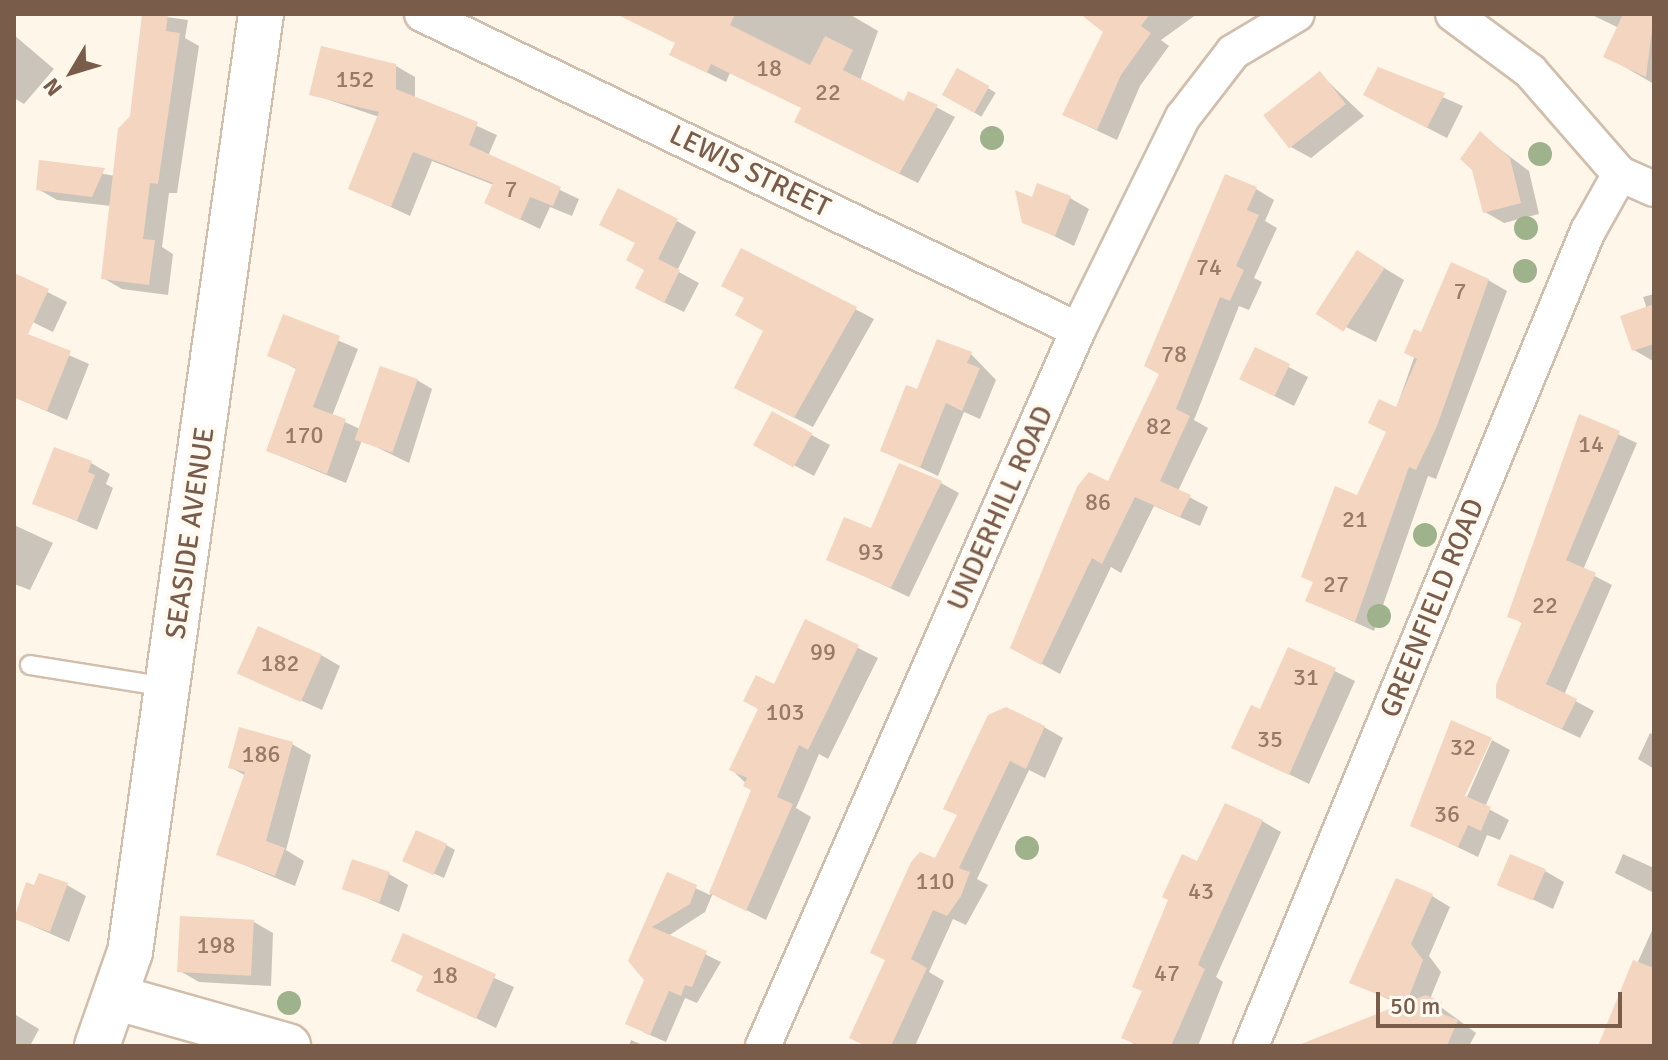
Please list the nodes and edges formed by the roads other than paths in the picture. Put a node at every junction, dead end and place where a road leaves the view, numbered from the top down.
1 (261, 14) edge
2 (422, 14) edge
3 (1297, 14) edge
4 (1456, 15) edge
5 (1620, 174) junction
6 (1654, 189) edge
7 (1078, 330) junction
8 (30, 665) dead end
9 (168, 687) junction
10 (118, 998) junction
11 (97, 1046) edge
12 (288, 1046) edge
13 (763, 1046) edge
14 (1251, 1046) edge

1 - 9 street, SEASIDE AVENUE
2 - 7 street, LEWIS STREET
3 - 7 street, UNDERHILL ROAD
4 - 5 street
5 - 6 street
5 - 14 street, GREENFIELD ROAD
7 - 13 street, UNDERHILL ROAD
8 - 9 lane
9 - 10 street, SEASIDE AVENUE
10 - 11 street, SEASIDE AVENUE
10 - 12 street

